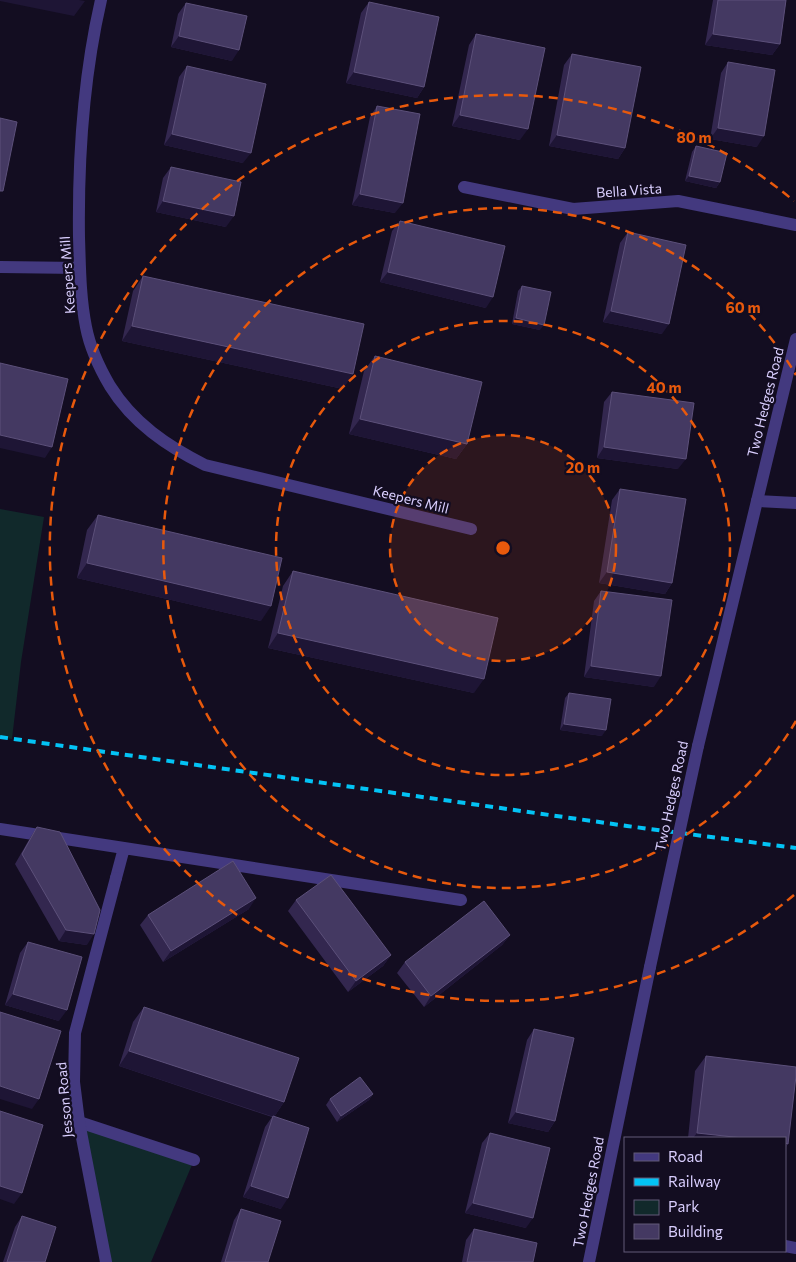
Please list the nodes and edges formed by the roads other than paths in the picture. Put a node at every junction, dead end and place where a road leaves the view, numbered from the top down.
1 (102, 0) edge
2 (464, 186) dead end
3 (796, 226) edge
4 (0, 266) edge
5 (80, 268) junction
6 (796, 339) edge
7 (757, 501) junction
8 (796, 503) edge
9 (471, 529) dead end
10 (0, 829) edge
11 (124, 848) junction
12 (461, 900) dead end
13 (79, 1122) junction
14 (194, 1160) dead end
15 (106, 1262) edge
16 (590, 1262) edge

1 - 5 street, Keepers Mill
2 - 3 street, Bella Vista
4 - 5 street
5 - 9 street, Keepers Mill
6 - 7 street, Two Hedges Road
7 - 8 street
7 - 16 street, Two Hedges Road, bridge
10 - 11 street
11 - 12 street
11 - 13 street, Jesson Road
13 - 14 street
13 - 15 street, Jesson Road

